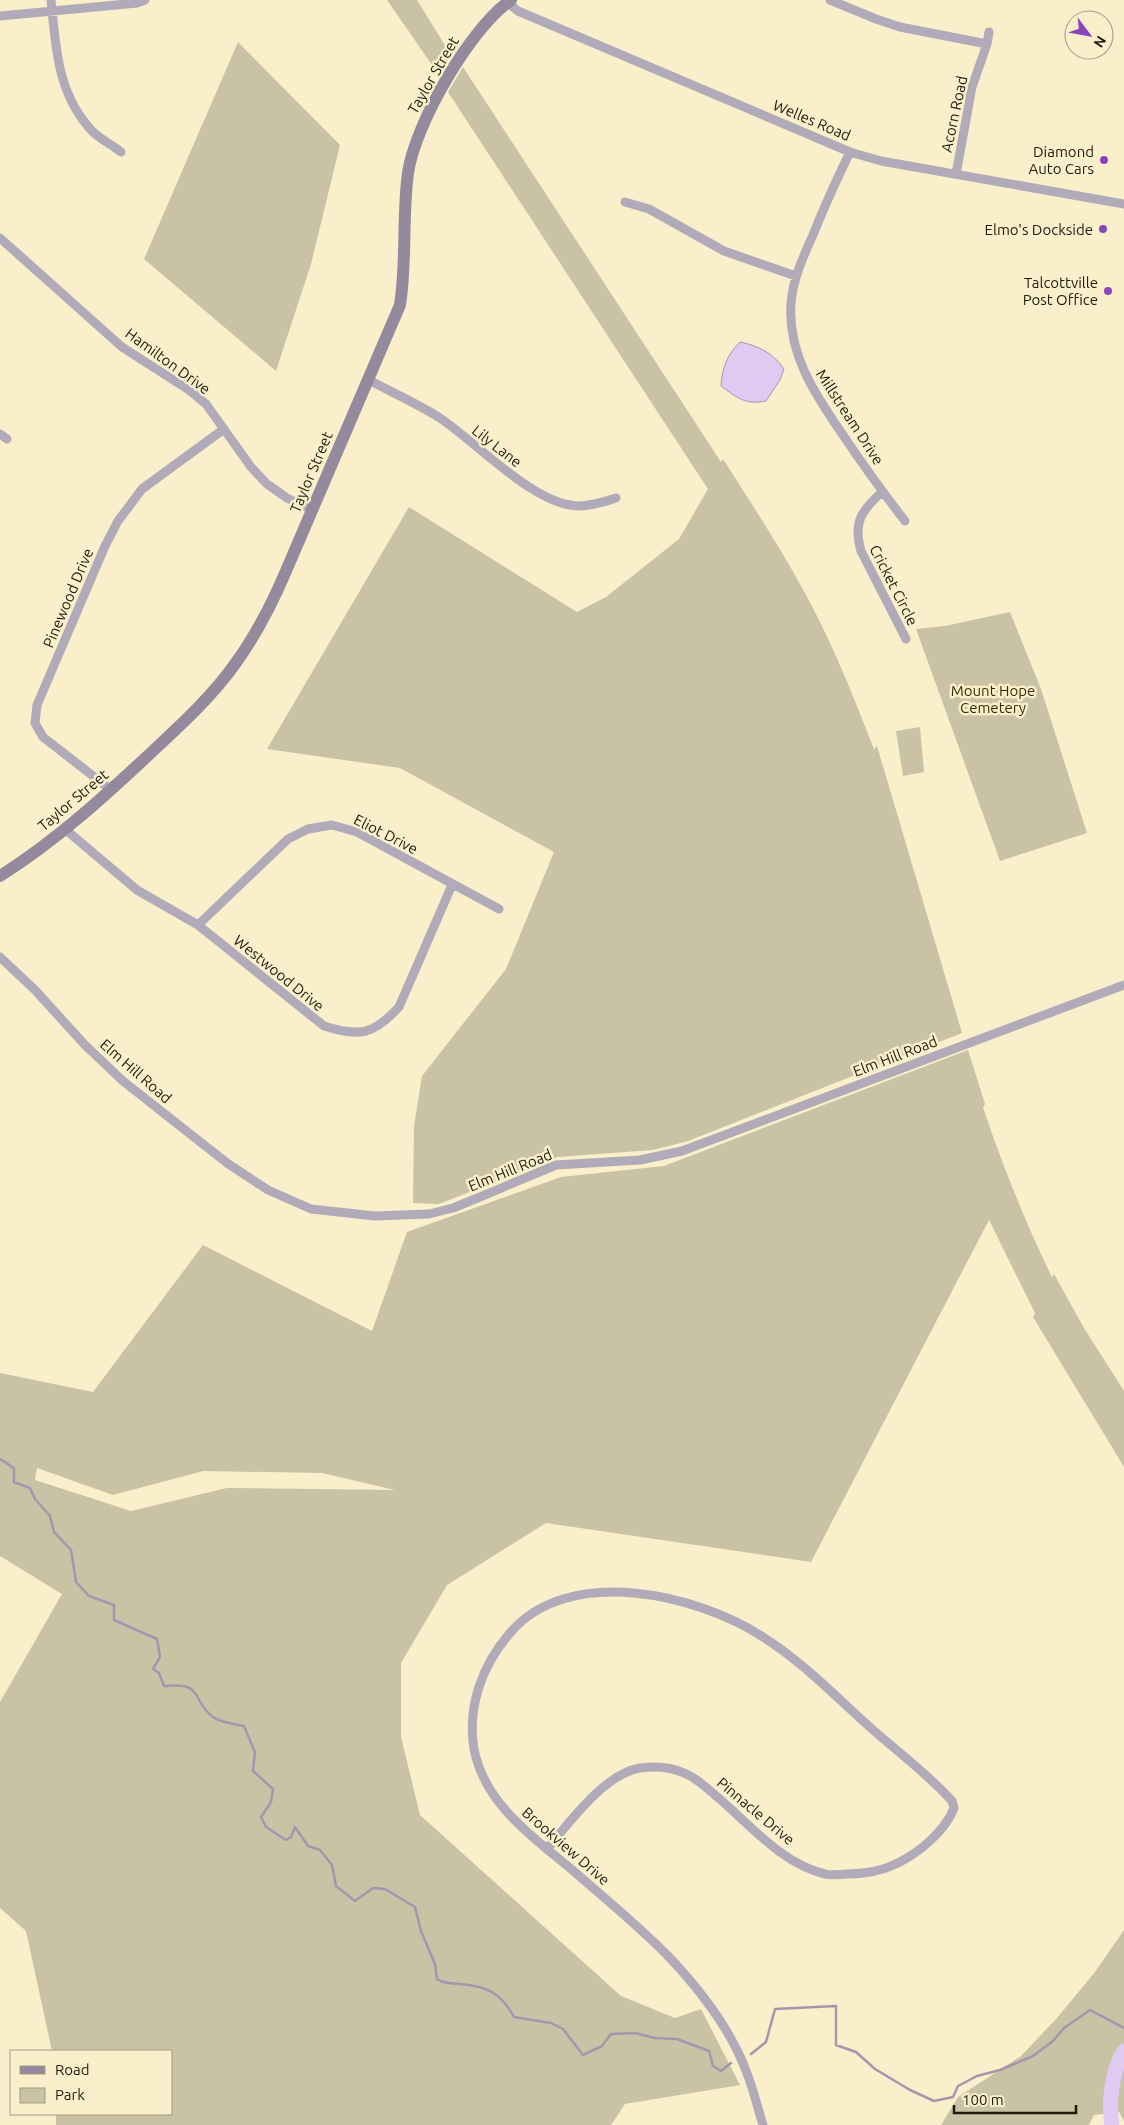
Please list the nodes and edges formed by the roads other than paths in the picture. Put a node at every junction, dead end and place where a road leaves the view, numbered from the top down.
1 (51, 0) edge
2 (145, 0) edge
3 (830, 0) edge
4 (509, 1) edge
5 (52, 10) junction
6 (0, 16) edge
7 (989, 32) dead end
8 (987, 44) junction
9 (121, 152) dead end
10 (850, 152) junction
11 (956, 174) junction
12 (625, 202) dead end
13 (1124, 204) edge
14 (0, 238) edge
15 (796, 276) junction
16 (369, 380) junction
17 (224, 429) junction
18 (882, 492) junction
19 (616, 498) dead end
20 (312, 510) junction
21 (905, 521) dead end
22 (906, 639) dead end
23 (111, 790) junction
24 (66, 830) junction
25 (0, 876) edge
26 (452, 885) junction
27 (499, 909) dead end
28 (198, 925) junction
29 (0, 957) edge
30 (1124, 985) edge
31 (954, 1808) joint
32 (547, 1849) junction
33 (763, 2125) edge

1 - 5 street
2 - 5 street
3 - 8 street
4 - 10 street, Welles Road
4 - 16 street, Taylor Street
5 - 6 street
5 - 9 street
7 - 8 street, Acorn Road
8 - 11 street, Acorn Road
10 - 11 street, Welles Road
10 - 15 street, Millstream Drive
11 - 13 street, Welles Road
12 - 15 street
14 - 17 street, Hamilton Drive
15 - 18 street, Millstream Drive
16 - 19 street, Lily Lane
16 - 20 street, Taylor Street
17 - 20 street, Hamilton Drive
17 - 23 street, Pinewood Drive
18 - 21 street, Millstream Drive
18 - 22 street, Cricket Circle
20 - 23 street, Taylor Street
23 - 24 street, Taylor Street
24 - 25 street, Taylor Street
24 - 28 street, Westwood Drive
26 - 27 street, Eliot Drive
26 - 28 street, Eliot Drive
26 - 28 street, Westwood Drive
29 - 30 street, Elm Hill Road
31 - 32 street, Pinnacle Drive
31 - 32 street, Brookview Drive
32 - 33 street, Brookview Drive

